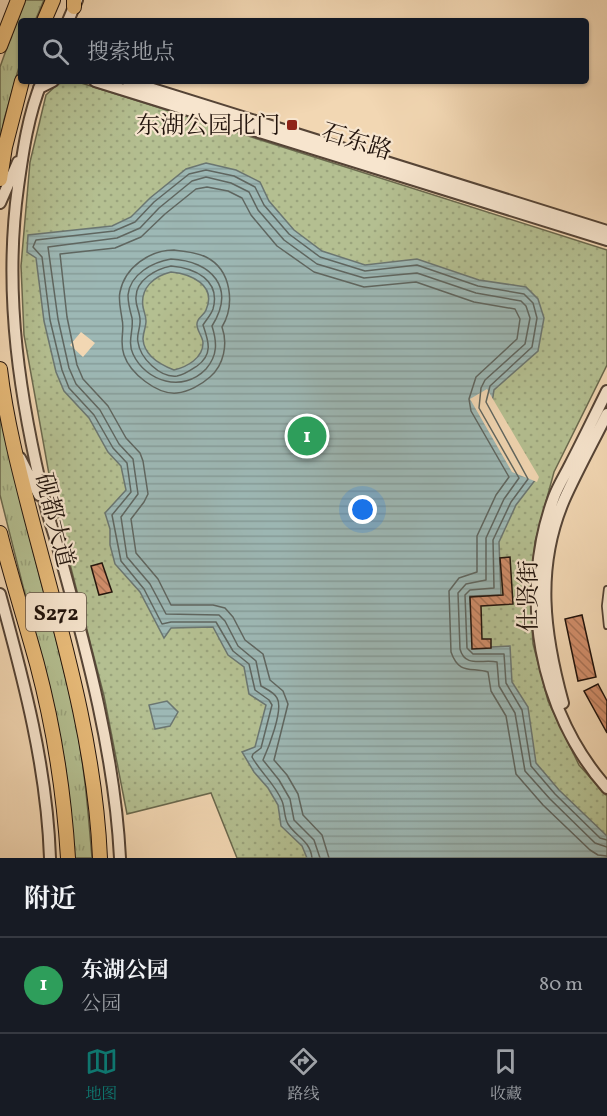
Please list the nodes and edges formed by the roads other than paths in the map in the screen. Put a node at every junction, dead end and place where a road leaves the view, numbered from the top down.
1 (18, 0) edge
2 (53, 0) edge
3 (75, 2) edge
4 (45, 18) edge
5 (69, 18) edge
6 (0, 46) edge
7 (21, 84) edge
8 (105, 84) edge
9 (137, 84) edge
10 (41, 85) edge
11 (23, 150) junction
12 (0, 179) edge
13 (0, 203) edge
14 (607, 231) edge
15 (607, 240) edge
16 (0, 369) edge
17 (607, 391) edge
18 (607, 414) edge
19 (13, 443) junction
20 (46, 509) junction
21 (0, 533) edge
22 (607, 589) edge
23 (0, 594) edge
24 (607, 626) edge
25 (607, 777) edge
26 (607, 788) edge
27 (50, 858) edge
28 (68, 858) edge
29 (100, 858) edge
30 (120, 858) edge

1 - 6 main road
2 - 4 main road
3 - 5 street
7 - 12 main road
8 - 15 street, 石东路
9 - 14 street, 石东路
10 - 11 street
11 - 13 street
11 - 20 street
16 - 19 main road, 砚都大道 / S272
17 - 26 street
18 - 25 street, 仕贤街
19 - 20 street
19 - 29 main road, 砚都大道 / S272
20 - 30 street
21 - 28 main road, S272
22 - 24 lane
23 - 27 street

